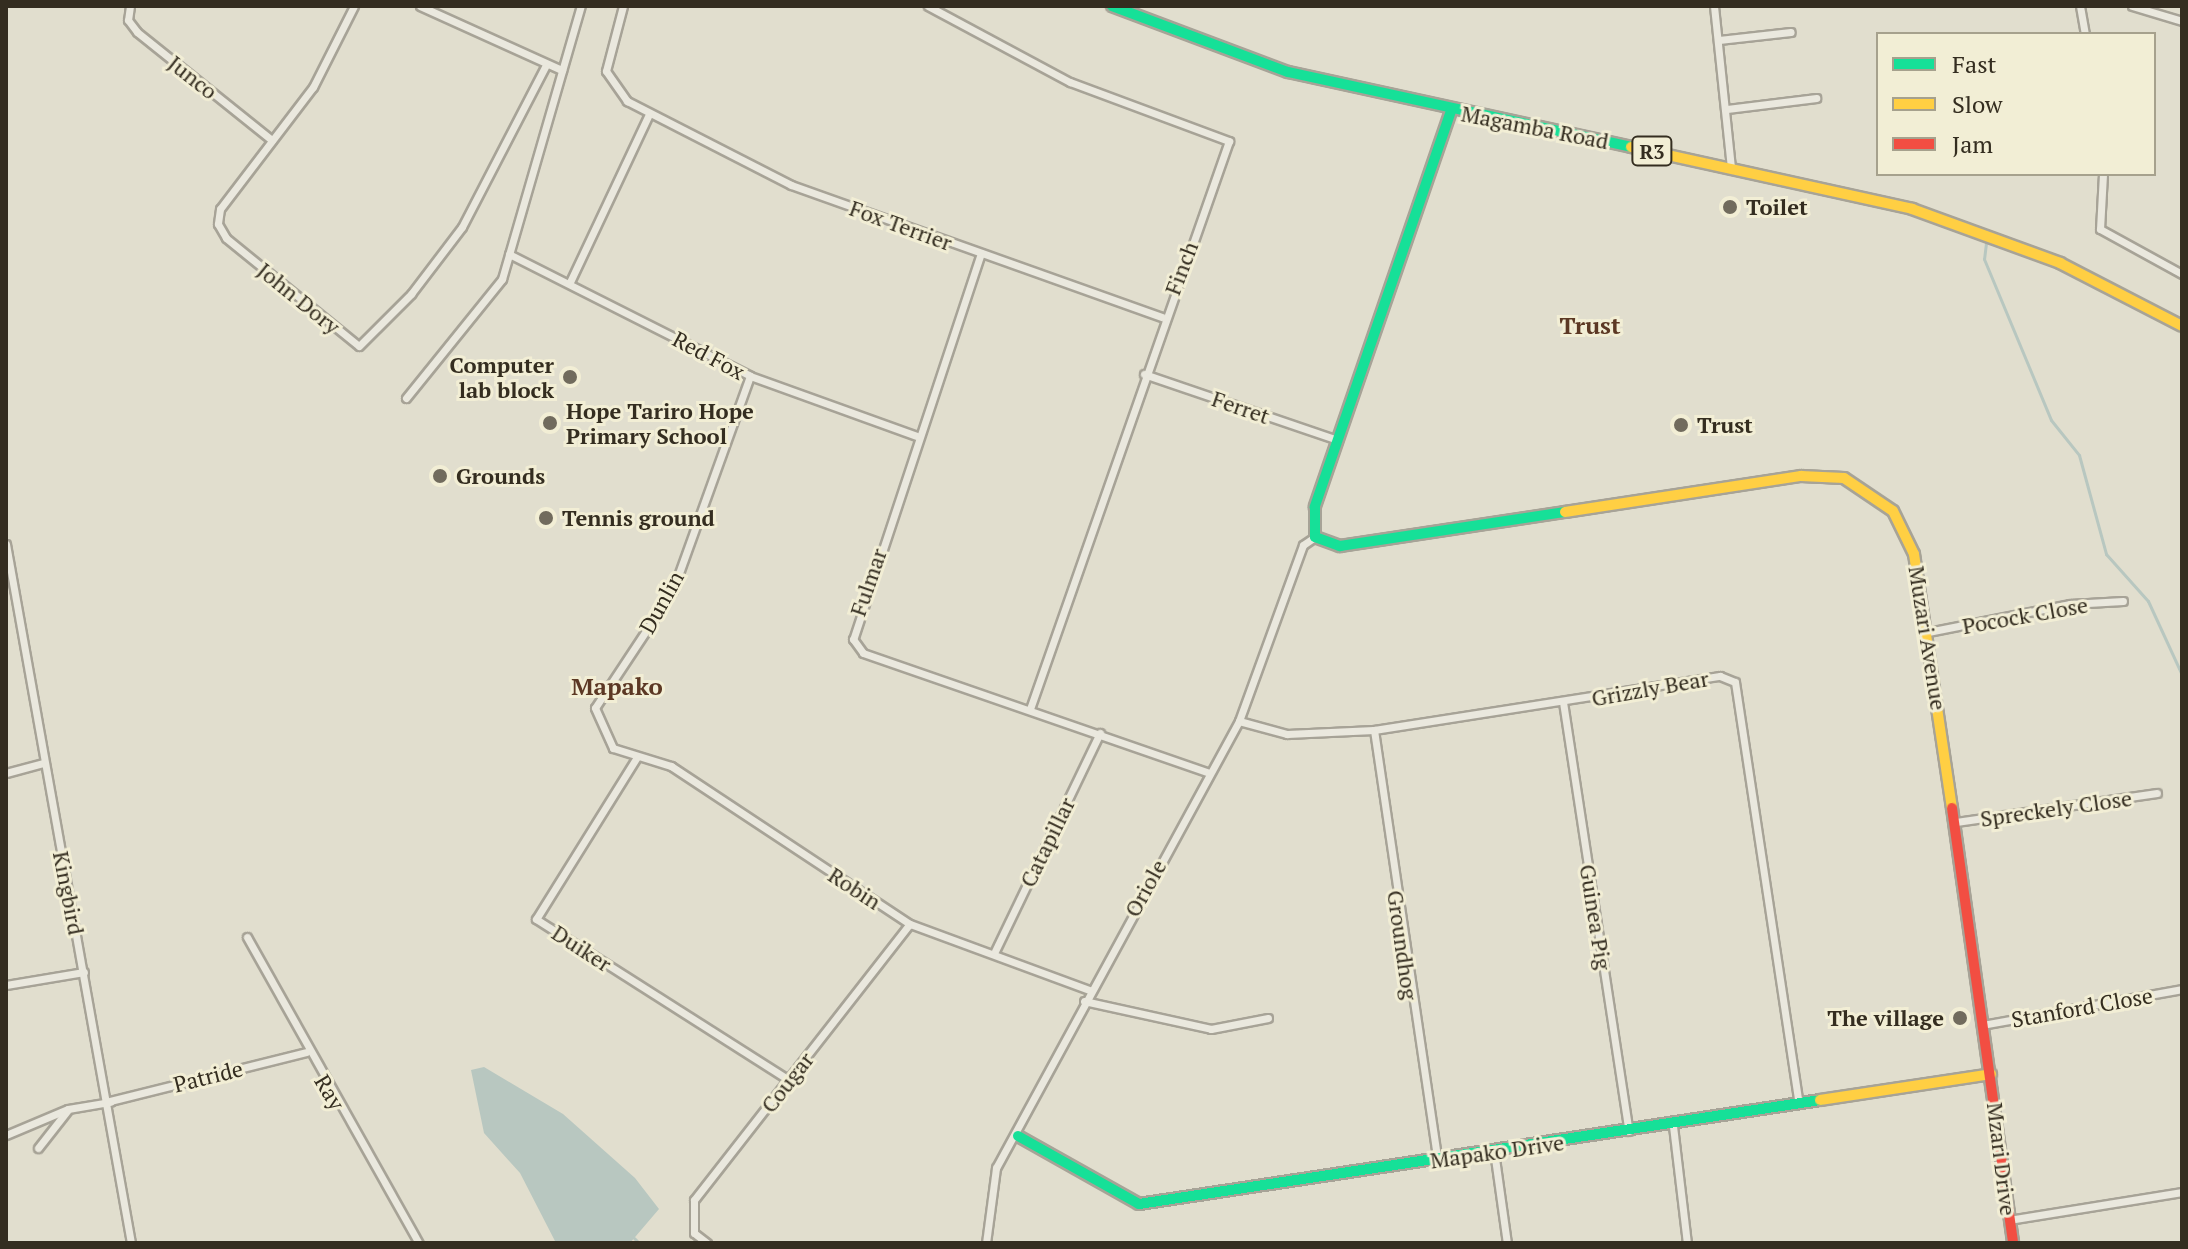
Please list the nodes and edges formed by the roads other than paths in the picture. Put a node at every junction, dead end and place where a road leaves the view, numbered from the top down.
1 (130, 6) edge
2 (354, 6) edge
3 (420, 6) edge
4 (581, 6) edge
5 (623, 6) edge
6 (928, 6) edge
7 (1112, 6) edge
8 (1714, 6) edge
9 (2080, 6) edge
10 (2132, 6) edge
11 (2182, 21) edge
12 (1791, 32) dead end
13 (2085, 32) edge
14 (1719, 40) junction
15 (546, 65) junction
16 (562, 70) junction
17 (1816, 98) dead end
18 (1727, 109) junction
19 (1451, 111) junction
20 (649, 114) junction
21 (272, 140) junction
22 (1731, 167) junction
23 (2103, 176) edge
24 (981, 253) junction
25 (509, 254) junction
26 (2182, 274) edge
27 (570, 282) junction
28 (1162, 317) junction
29 (2182, 326) edge
30 (1144, 374) junction
31 (750, 376) junction
32 (406, 398) dead end
33 (917, 436) junction
34 (1338, 440) junction
35 (1315, 537) junction
36 (6, 544) edge
37 (8, 570) edge
38 (2123, 601) dead end
39 (1928, 632) junction
40 (1563, 702) junction
41 (1030, 709) junction
42 (1239, 721) junction
43 (1374, 730) junction
44 (1100, 733) junction
45 (637, 757) junction
46 (44, 763) junction
47 (6, 773) edge
48 (1209, 773) junction
49 (2157, 793) dead end
50 (1956, 822) junction
51 (910, 924) junction
52 (247, 937) dead end
53 (995, 951) junction
54 (84, 972) junction
55 (6, 985) edge
56 (2182, 989) edge
57 (1089, 990) junction
58 (1084, 1001) junction
59 (1268, 1018) dead end
60 (1982, 1025) junction
61 (306, 1052) junction
62 (1991, 1074) junction
63 (789, 1080) junction
64 (110, 1101) junction
65 (1799, 1103) junction
66 (68, 1109) junction
67 (1673, 1126) junction
68 (1629, 1132) junction
69 (6, 1135) edge
70 (1018, 1136) junction
71 (38, 1148) dead end
72 (1494, 1151) junction
73 (1437, 1159) junction
74 (2182, 1192) edge
75 (2009, 1220) junction
76 (131, 1243) edge
77 (419, 1243) edge
78 (707, 1243) edge
79 (986, 1243) edge
80 (1507, 1243) edge
81 (1687, 1243) edge
82 (2013, 1243) edge

1 - 21 street, Junco
2 - 21 street, John Dory
3 - 15 street
4 - 16 street
5 - 20 street, Fox Terrier
6 - 28 street, Finch
7 - 19 main road, Magamba Road / R3
8 - 14 street
9 - 13 street
10 - 11 street
12 - 14 street
14 - 18 street
15 - 16 street
15 - 21 street, John Dory
16 - 25 street
17 - 18 street
18 - 22 street
19 - 22 main road, Magamba Road / R3
19 - 34 main road
20 - 24 street, Fox Terrier
20 - 27 street
22 - 29 main road, Magamba Road / R3
23 - 26 street
24 - 28 street, Fox Terrier
24 - 33 street, Fulmar
25 - 27 street, Red Fox
25 - 32 street
27 - 31 street, Red Fox
28 - 30 street, Finch
30 - 34 street, Ferret
30 - 41 street, Finch
31 - 33 street, Red Fox
31 - 45 street, Dunlin
33 - 41 street, Fulmar
34 - 35 main road
35 - 39 main road, Muzari Avenue
35 - 42 street, Oriole
36 - 37 street, Kingbird
37 - 46 street, Kingbird
38 - 39 street, Pocock Close
39 - 50 main road, Muzari Avenue
40 - 43 street, Grizzly Bear
40 - 65 street, Grizzly Bear
40 - 68 street, Guinea Pig
41 - 44 street, Fulmar
42 - 43 street, Grizzly Bear
42 - 48 street, Oriole
43 - 73 street, Groundhog
44 - 48 street, Fulmar
44 - 53 street, Catapillar
45 - 51 street, Robin
45 - 63 street, Duiker
46 - 47 street
46 - 54 street, Kingbird
48 - 57 street, Oriole
49 - 50 street, Spreckely Close
50 - 60 main road, Muzari Avenue
51 - 53 street, Robin
51 - 63 street, Cougar
52 - 61 street, Ray
53 - 57 street, Robin
54 - 55 street
54 - 64 street, Kingbird
56 - 60 street, Stanford Close
57 - 58 street, Oriole
58 - 59 street
58 - 70 street, Oriole
60 - 62 main road, Muzari Avenue
61 - 64 street, Patride
61 - 77 street, Ray
62 - 65 main road, Mapako Drive
62 - 75 main road, Mzari Drive
63 - 78 street, Cougar
64 - 66 street, Patride
64 - 76 street, Kingbird
65 - 67 main road, Mapako Drive
66 - 69 street, Patride
66 - 71 street
67 - 68 main road, Mapako Drive
67 - 81 street
68 - 72 main road, Mapako Drive
70 - 73 main road, Mapako Drive
70 - 79 street, Oriole
72 - 73 main road, Mapako Drive
72 - 80 street
74 - 75 street
75 - 82 main road, Mzari Drive

